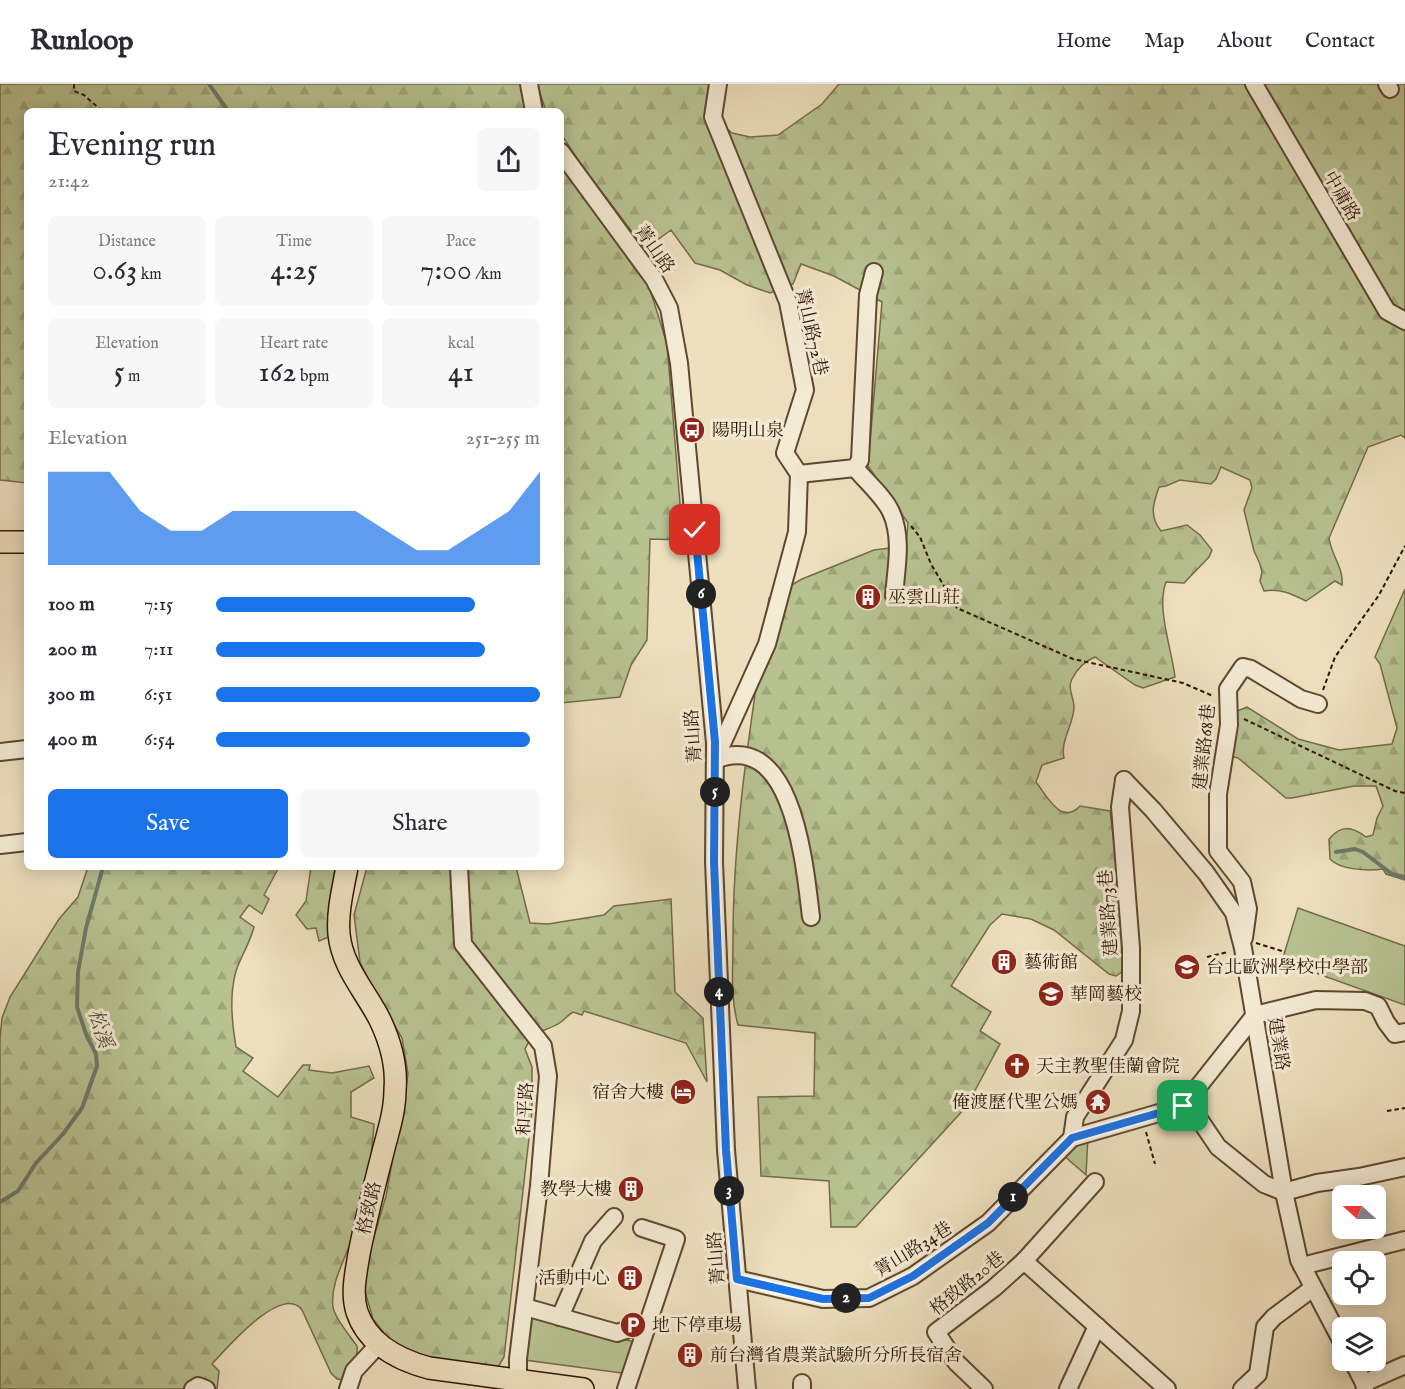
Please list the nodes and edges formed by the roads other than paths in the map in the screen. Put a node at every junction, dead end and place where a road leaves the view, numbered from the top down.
1 (529, 84) edge
2 (718, 84) edge
3 (1254, 84) edge
4 (533, 108) edge
5 (564, 156) edge
6 (874, 272) dead end
7 (1405, 321) edge
8 (855, 468) junction
9 (799, 474) junction
10 (0, 542) edge
11 (24, 542) edge
12 (894, 596) dead end
13 (1317, 704) road end
14 (24, 749) edge
15 (0, 752) edge
16 (715, 760) junction
17 (1124, 780) joint
18 (24, 842) edge
19 (0, 845) edge
20 (346, 870) edge
21 (459, 870) edge
22 (810, 917) dead end
23 (1250, 945) junction
24 (1255, 1015) junction
25 (1405, 1032) edge
26 (1183, 1106) junction
27 (1072, 1138) junction
28 (1405, 1167) edge
29 (1095, 1182) dead end
30 (1284, 1192) junction
31 (614, 1217) dead end
32 (642, 1228) dead end
33 (1405, 1240) edge
34 (1024, 1261) junction
35 (1302, 1266) junction
36 (737, 1279) junction
37 (1313, 1288) junction
38 (525, 1307) junction
39 (561, 1317) junction
40 (1332, 1323) edge
41 (633, 1325) dead end
42 (1096, 1326) junction
43 (379, 1344) junction
44 (1405, 1365) edge
45 (1357, 1371) edge
46 (519, 1385) edge
47 (1364, 1386) edge
48 (193, 1389) edge
49 (206, 1389) edge
50 (348, 1389) edge
51 (583, 1389) edge
52 (626, 1389) edge
53 (747, 1389) edge
54 (984, 1389) edge
55 (1068, 1389) edge
56 (1167, 1389) edge
57 (1242, 1389) edge

1 - 4 street
2 - 9 street, 菁山路72巷
3 - 7 street, 中庸路
5 - 16 street, 菁山路
6 - 8 street
8 - 9 street
8 - 12 street
9 - 16 street, 菁山路72巷
10 - 11 main road
13 - 23 street, 建業路68巷
14 - 15 street
16 - 22 street
16 - 36 street, 菁山路
17 - 23 street, 建業路
17 - 27 street, 建業路73巷
18 - 19 street
20 - 43 main road, 格致路
21 - 38 street, 和平路
23 - 24 street, 建業路
24 - 25 street
24 - 26 street
24 - 30 street, 建業路
26 - 27 street
26 - 30 street
27 - 36 street, 菁山路34巷
28 - 30 street
29 - 34 street, 格致路20巷
30 - 35 street, 建業路
31 - 39 street
32 - 52 street
33 - 35 street
34 - 42 street, 格致路20巷
34 - 54 street, 格致路20巷
35 - 37 street, 建業路
36 - 53 street, 菁山路
37 - 40 street, 建業路
37 - 57 street
38 - 39 street
38 - 46 street, 和平路
39 - 41 street
42 - 55 street
42 - 56 street, 格致路20巷
43 - 46 main road, 格致路
43 - 50 street
44 - 47 street
45 - 47 street
46 - 51 main road, 格致路
48 - 49 street

